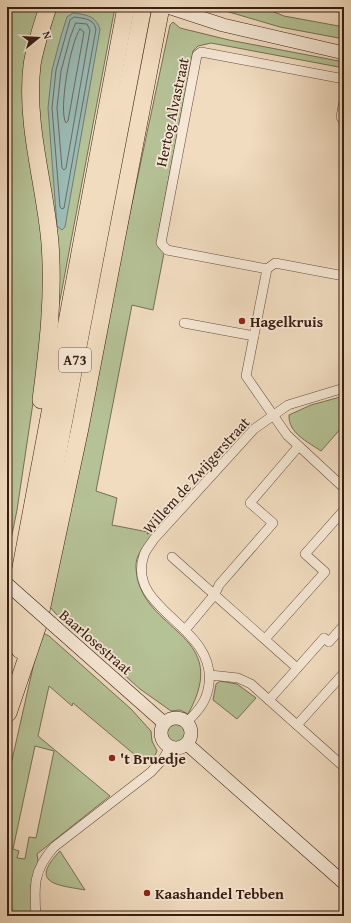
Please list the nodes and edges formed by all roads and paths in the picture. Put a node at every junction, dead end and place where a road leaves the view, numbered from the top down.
1 (48, 7) edge
2 (126, 7) edge
3 (143, 7) edge
4 (161, 7) edge
5 (168, 7) edge
6 (344, 53) edge
7 (344, 79) edge
8 (344, 101) edge
9 (344, 122) edge
10 (267, 269) junction
11 (344, 276) edge
12 (184, 323) dead end
13 (254, 336) junction
14 (344, 388) edge
15 (272, 415) junction
16 (298, 448) junction
17 (344, 488) edge
18 (34, 496) junction
19 (344, 510) edge
20 (172, 557) dead end
21 (7, 584) edge
22 (215, 594) junction
23 (344, 625) edge
24 (185, 630) junction
25 (265, 639) junction
26 (7, 642) edge
27 (297, 668) junction
28 (210, 675) junction
29 (344, 677) edge
30 (269, 700) junction
31 (7, 715) edge
32 (187, 722) junction
33 (164, 723) junction
34 (297, 725) junction
35 (187, 744) junction
36 (170, 747) junction
37 (344, 767) edge
38 (344, 883) edge
39 (36, 916) edge

1 - 18 highway, A73
2 - 18 highway, A73
3 - 31 highway, A73
4 - 31 highway, A73
5 - 6 street
7 - 10 street, Hertog Alvastraat
8 - 9 street
10 - 11 street
10 - 13 street
12 - 13 street
13 - 15 street
14 - 15 street, Willem de Zwijgerstraat
15 - 16 street
15 - 24 street, Willem de Zwijgerstraat
16 - 17 street
16 - 22 street
18 - 26 highway, A73
19 - 25 street
20 - 22 street
21 - 33 street, Baarlosestraat, bridge
22 - 24 street
22 - 25 street
23 - 27 street
24 - 28 street, Willem de Zwijgerstraat
25 - 27 street
27 - 30 street
28 - 30 street
28 - 32 street, Willem de Zwijgerstraat
29 - 34 street
30 - 34 street
32 - 33 street
32 - 35 street
33 - 36 street
34 - 37 street
35 - 36 street
35 - 38 street
36 - 39 street

